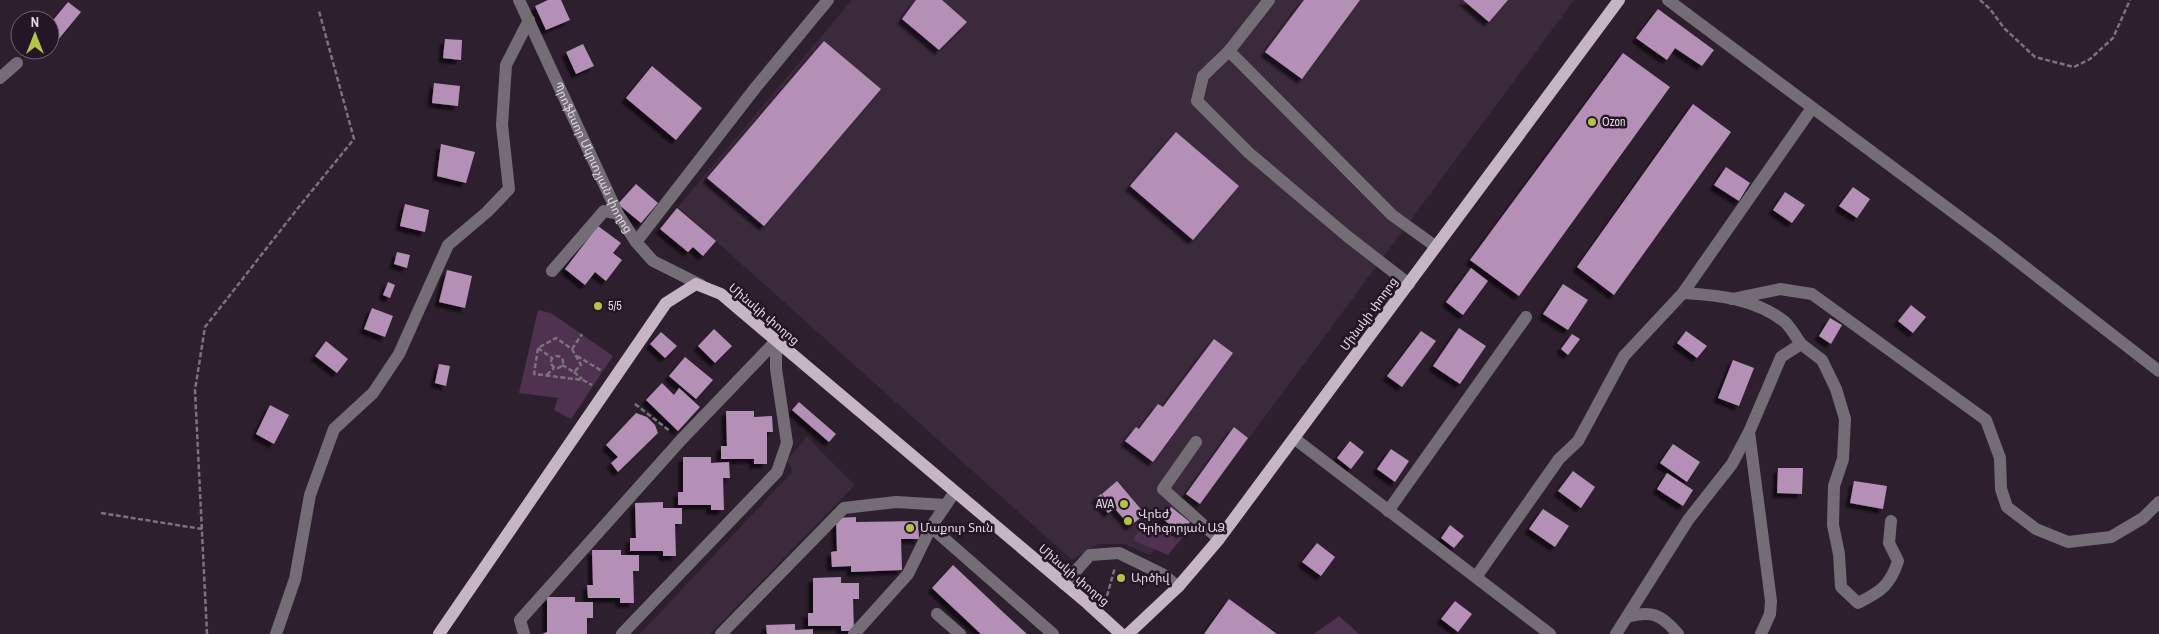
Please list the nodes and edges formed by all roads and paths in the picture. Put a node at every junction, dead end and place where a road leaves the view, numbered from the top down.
1 (519, 0) edge
2 (828, 0) edge
3 (1269, 0) edge
4 (1619, 0) edge
5 (1668, 0) edge
6 (1980, 0) edge
7 (2130, 0) edge
8 (319, 11) dead end
9 (529, 20) junction
10 (1229, 51) junction
11 (17, 63) dead end
12 (0, 78) edge
13 (1812, 108) junction
14 (618, 214) junction
15 (636, 242) junction
16 (1435, 246) junction
17 (552, 271) dead end
18 (1409, 284) junction
19 (701, 286) junction
20 (1683, 293) junction
21 (1732, 299) junction
22 (1526, 317) dead end
23 (582, 334) dead end
24 (776, 340) junction
25 (1801, 344) junction
26 (538, 348) junction
27 (572, 349) junction
28 (576, 355) junction
29 (552, 358) junction
30 (562, 365) junction
31 (554, 368) junction
32 (2159, 371) edge
33 (574, 372) junction
34 (603, 372) dead end
35 (547, 376) junction
36 (583, 380) junction
37 (604, 392) junction
38 (635, 404) dead end
39 (1748, 432) junction
40 (1295, 439) junction
41 (681, 440) junction
42 (1196, 442) dead end
43 (954, 493) junction
44 (2159, 502) edge
45 (945, 505) junction
46 (1388, 511) junction
47 (102, 513) dead end
48 (1891, 521) dead end
49 (931, 527) junction
50 (202, 529) junction
51 (1219, 539) junction
52 (1119, 553) junction
53 (1476, 577) junction
54 (1064, 584) junction
55 (1178, 586) junction
56 (1107, 596) dead end
57 (937, 614) dead end
58 (1627, 617) junction
59 (441, 633) edge
60 (207, 634) edge
61 (276, 634) edge
62 (524, 634) edge
63 (622, 634) edge
64 (721, 634) edge
65 (854, 634) edge
66 (960, 634) edge
67 (1053, 634) edge
68 (1121, 634) edge
69 (1128, 634) edge
70 (1550, 634) edge
71 (1616, 634) edge
72 (1678, 634) edge
73 (1761, 634) edge

1 - 9 lane, Պրոֆեսոր Մկրտչյան փողոց
2 - 15 lane
3 - 10 lane
4 - 16 main road, Մինսկի փողոց
5 - 13 lane
6 - 7 path
8 - 50 path
9 - 14 lane, Պրոֆեսոր Մկրտչյան փողոց
9 - 61 lane
10 - 16 lane
10 - 18 lane
11 - 12 lane
13 - 20 lane
13 - 32 lane
14 - 15 lane, Պրոֆեսոր Մկրտչյան փողոց
14 - 17 lane
15 - 19 lane, Պրոֆեսոր Մկրտչյան փողոց
16 - 18 main road, Մինսկի փողոց
18 - 40 main road, Մինսկի փողոց
19 - 24 main road, Մինսկի փողոց
19 - 37 main road
20 - 21 lane
20 - 53 lane
21 - 25 lane
21 - 44 lane
22 - 46 lane
23 - 27 path
24 - 41 lane
24 - 43 main road, Մինսկի փողոց
24 - 63 lane
25 - 39 lane
25 - 48 lane
26 - 27 path
26 - 29 path
26 - 35 path
27 - 28 path
28 - 33 path
28 - 34 path
29 - 30 path
29 - 31 path
30 - 31 path
30 - 33 path
31 - 35 path
33 - 36 path
35 - 36 path
36 - 37 path
37 - 59 main road
38 - 41 path
39 - 58 lane
39 - 73 lane
40 - 46 lane
40 - 51 main road, Մինսկի փողոց
41 - 62 lane
42 - 51 lane
43 - 45 lane
43 - 54 main road, Մինսկի փողոց
45 - 49 lane
45 - 64 lane
46 - 53 lane
47 - 50 path
49 - 65 lane
49 - 67 lane
50 - 60 path
51 - 55 main road, Մինսկի փողոց
52 - 54 lane
52 - 55 lane
52 - 56 path
53 - 70 lane
54 - 68 main road, Մինսկի փողոց
55 - 69 main road, Մինսկի փողոց
57 - 66 lane
58 - 71 lane
58 - 72 lane

